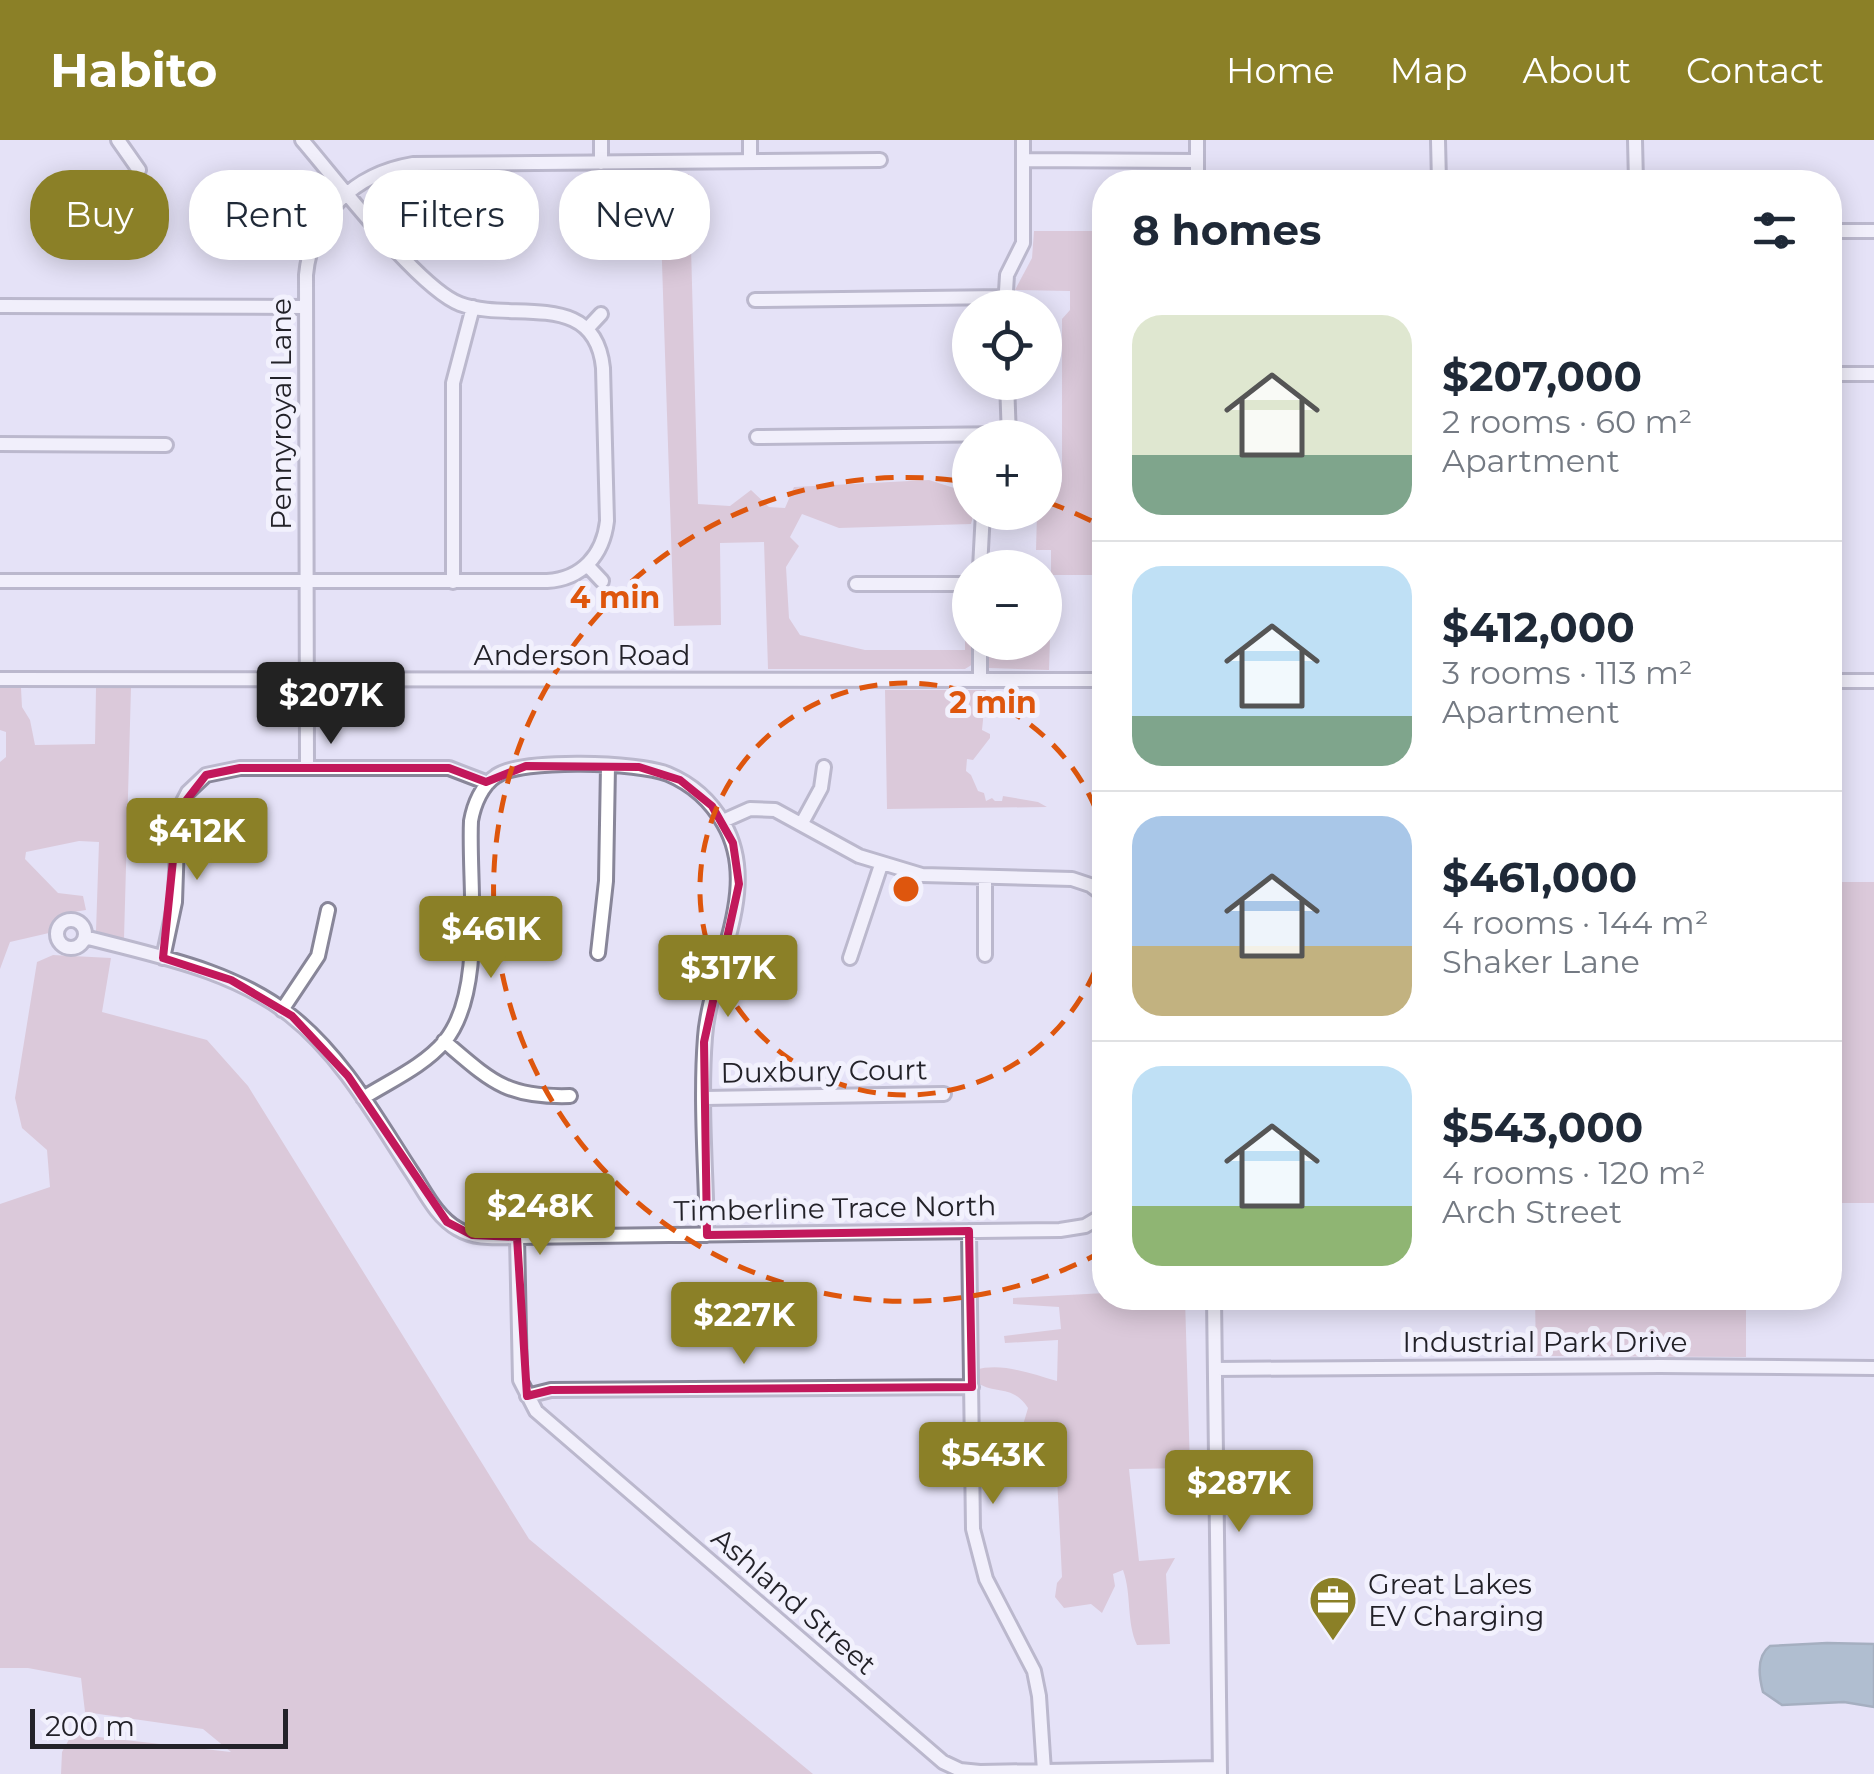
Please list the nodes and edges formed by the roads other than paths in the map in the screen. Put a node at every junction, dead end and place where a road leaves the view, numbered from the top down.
1 (118, 140) edge
2 (302, 140) edge
3 (601, 140) edge
4 (750, 140) edge
5 (1023, 140) edge
6 (1197, 140) edge
7 (1438, 140) edge
8 (1636, 140) edge
9 (880, 160) dead end
10 (1023, 160) junction
11 (1197, 160) junction
12 (750, 161) junction
13 (601, 163) junction
14 (140, 170) dead end
15 (1197, 170) edge
16 (1438, 170) edge
17 (1636, 170) edge
18 (346, 192) junction
19 (1842, 231) edge
20 (1874, 231) edge
21 (1006, 290) edge
22 (755, 300) dead end
23 (952, 302) edge
24 (0, 306) edge
25 (306, 306) junction
26 (473, 307) junction
27 (600, 314) dead end
28 (586, 329) junction
29 (1842, 374) edge
30 (1874, 374) edge
31 (952, 436) edge
32 (758, 438) dead end
33 (0, 444) edge
34 (166, 446) dead end
35 (586, 567) junction
36 (0, 581) edge
37 (306, 581) junction
38 (602, 581) dead end
39 (453, 582) junction
40 (856, 584) dead end
41 (952, 584) edge
42 (980, 660) edge
43 (0, 679) edge
44 (306, 680) junction
45 (980, 680) junction
46 (1092, 680) edge
47 (1842, 681) edge
48 (1874, 681) edge
49 (608, 766) junction
50 (824, 767) dead end
51 (307, 768) junction
52 (488, 783) junction
53 (723, 821) junction
54 (802, 823) junction
55 (882, 865) junction
56 (985, 878) junction
57 (1092, 886) edge
58 (328, 910) dead end
59 (86, 937) dead end
60 (598, 953) dead end
61 (985, 955) dead end
62 (163, 958) junction
63 (850, 958) dead end
64 (282, 1010) junction
65 (444, 1042) junction
66 (944, 1094) dead end
67 (570, 1096) dead end
68 (363, 1098) junction
69 (704, 1098) junction
70 (1092, 1220) edge
71 (970, 1231) junction
72 (708, 1235) junction
73 (517, 1237) junction
74 (1214, 1310) edge
75 (1874, 1368) edge
76 (1216, 1369) junction
77 (972, 1388) junction
78 (526, 1396) junction
79 (1044, 1771) junction
80 (1220, 1771) edge

1 - 14 street
2 - 18 street
3 - 13 street
4 - 12 street
5 - 10 street
6 - 11 street
7 - 16 street
8 - 17 street
9 - 12 street, Pennyroyal Lane
10 - 11 street
10 - 21 street
11 - 15 street
12 - 13 street, Pennyroyal Lane
13 - 18 street, Pennyroyal Lane
18 - 25 street, Pennyroyal Lane
18 - 26 street
19 - 20 street
22 - 23 street
24 - 25 street
25 - 37 street, Pennyroyal Lane
26 - 28 street
26 - 39 street
27 - 28 street
28 - 35 street
29 - 30 street
31 - 32 street
33 - 34 street
35 - 38 street
35 - 39 street
36 - 37 street
37 - 39 street
37 - 44 street, Pennyroyal Lane
40 - 41 street
42 - 45 street
43 - 44 street, Anderson Road
44 - 45 street, Anderson Road
44 - 51 street, Pennyroyal Lane
45 - 46 street, Anderson Road
47 - 48 street
49 - 52 street
49 - 53 street
49 - 60 street
50 - 54 street
51 - 52 street
51 - 62 street
52 - 65 street
53 - 54 street
53 - 69 street
54 - 55 street
55 - 56 street
55 - 63 street
56 - 57 street
56 - 61 street
58 - 64 street
59 - 62 street, Timberline Trace North
62 - 64 street, Timberline Trace North
64 - 68 street, Timberline Trace North
65 - 67 street
65 - 68 street
66 - 69 street, Duxbury Court
68 - 73 street, Timberline Trace North
69 - 72 street
70 - 71 street, Timberline Trace North
71 - 72 street, Timberline Trace North
71 - 77 street
72 - 73 street, Timberline Trace North
73 - 78 street
74 - 76 street
75 - 76 street, Industrial Park Drive
76 - 80 street
77 - 78 street
77 - 79 street
78 - 79 street, Ashland Street
79 - 80 street, Ashland Street

